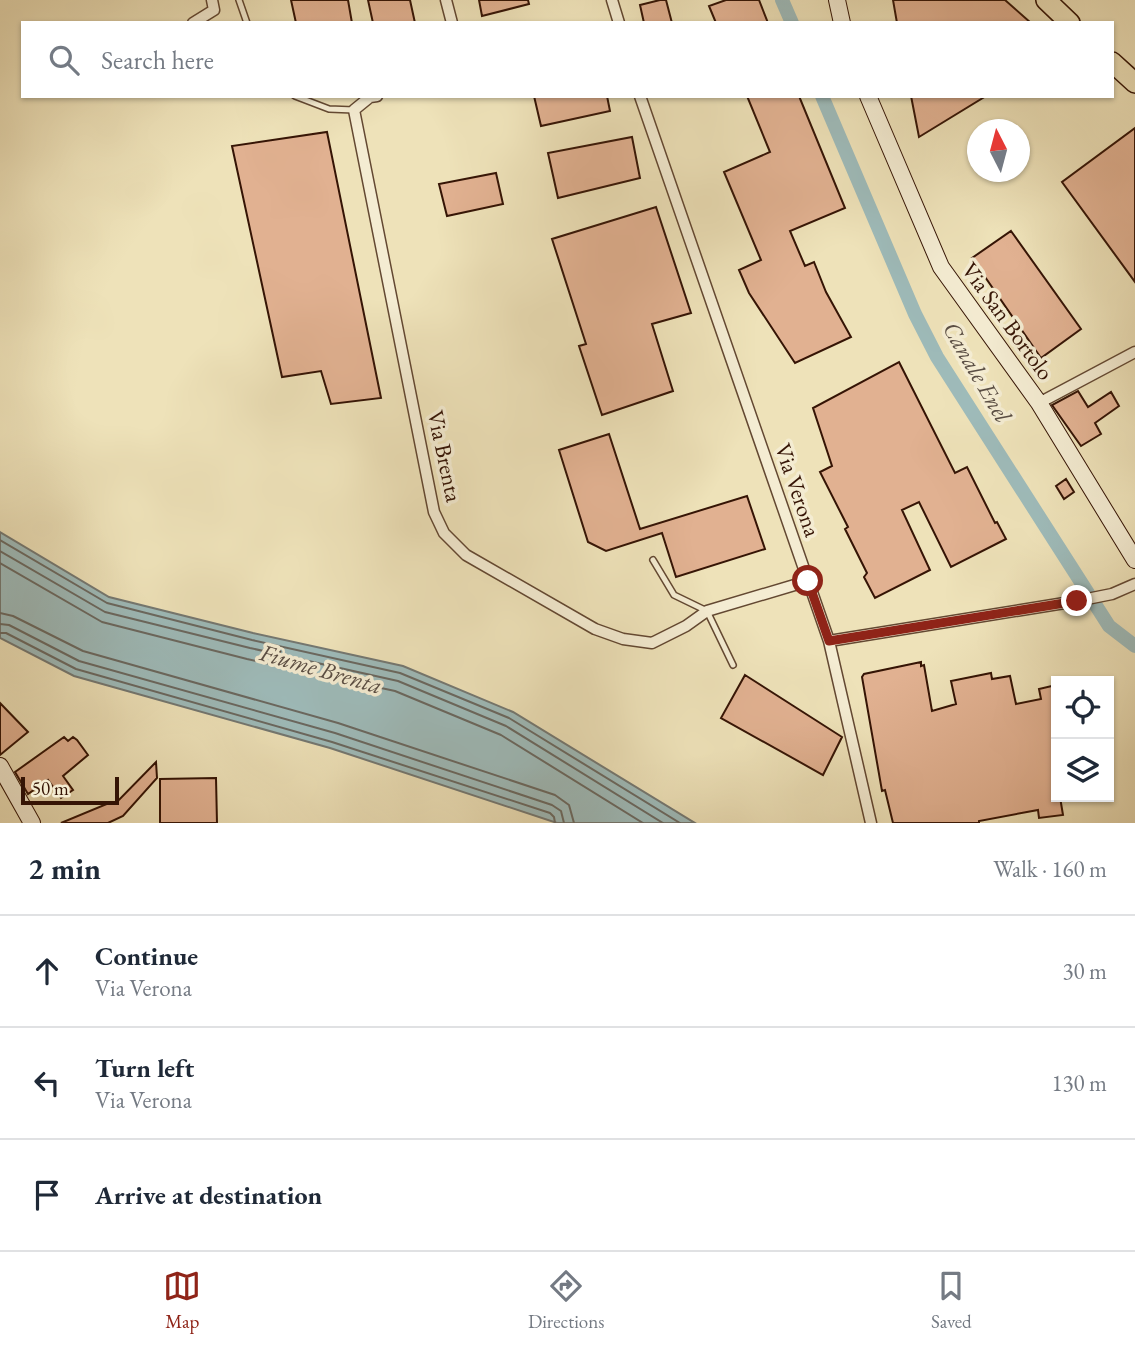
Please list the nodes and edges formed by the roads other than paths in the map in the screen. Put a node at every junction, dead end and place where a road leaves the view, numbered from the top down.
1 (212, 0) edge
2 (239, 0) edge
3 (446, 0) edge
4 (612, 0) edge
5 (837, 0) edge
6 (1046, 0) edge
7 (196, 21) edge
8 (246, 21) edge
9 (451, 21) edge
10 (618, 21) edge
11 (842, 21) edge
12 (1068, 21) edge
13 (1114, 64) edge
14 (1133, 81) edge
15 (300, 98) edge
16 (369, 98) edge
17 (641, 98) edge
18 (869, 98) edge
19 (354, 110) junction
20 (1135, 352) edge
21 (1039, 403) junction
22 (653, 560) dead end
23 (1135, 560) edge
24 (808, 581) junction
25 (1135, 584) edge
26 (707, 611) junction
27 (829, 641) junction
28 (733, 666) dead end
29 (0, 766) edge
30 (32, 823) edge
31 (871, 823) edge

1 - 7 street
2 - 8 lane
3 - 9 street
4 - 10 street
5 - 11 street
6 - 12 highway
13 - 14 highway
15 - 19 lane
16 - 19 street
17 - 24 street, Via Verona
18 - 21 street, Via San Bortolo
19 - 26 street, Via Brenta
20 - 21 street
21 - 23 street, Via San Bortolo
22 - 26 lane
24 - 26 street, Via Brenta
24 - 27 street, Via Verona
25 - 27 street
26 - 28 lane
27 - 31 street, Via Verona
29 - 30 street

